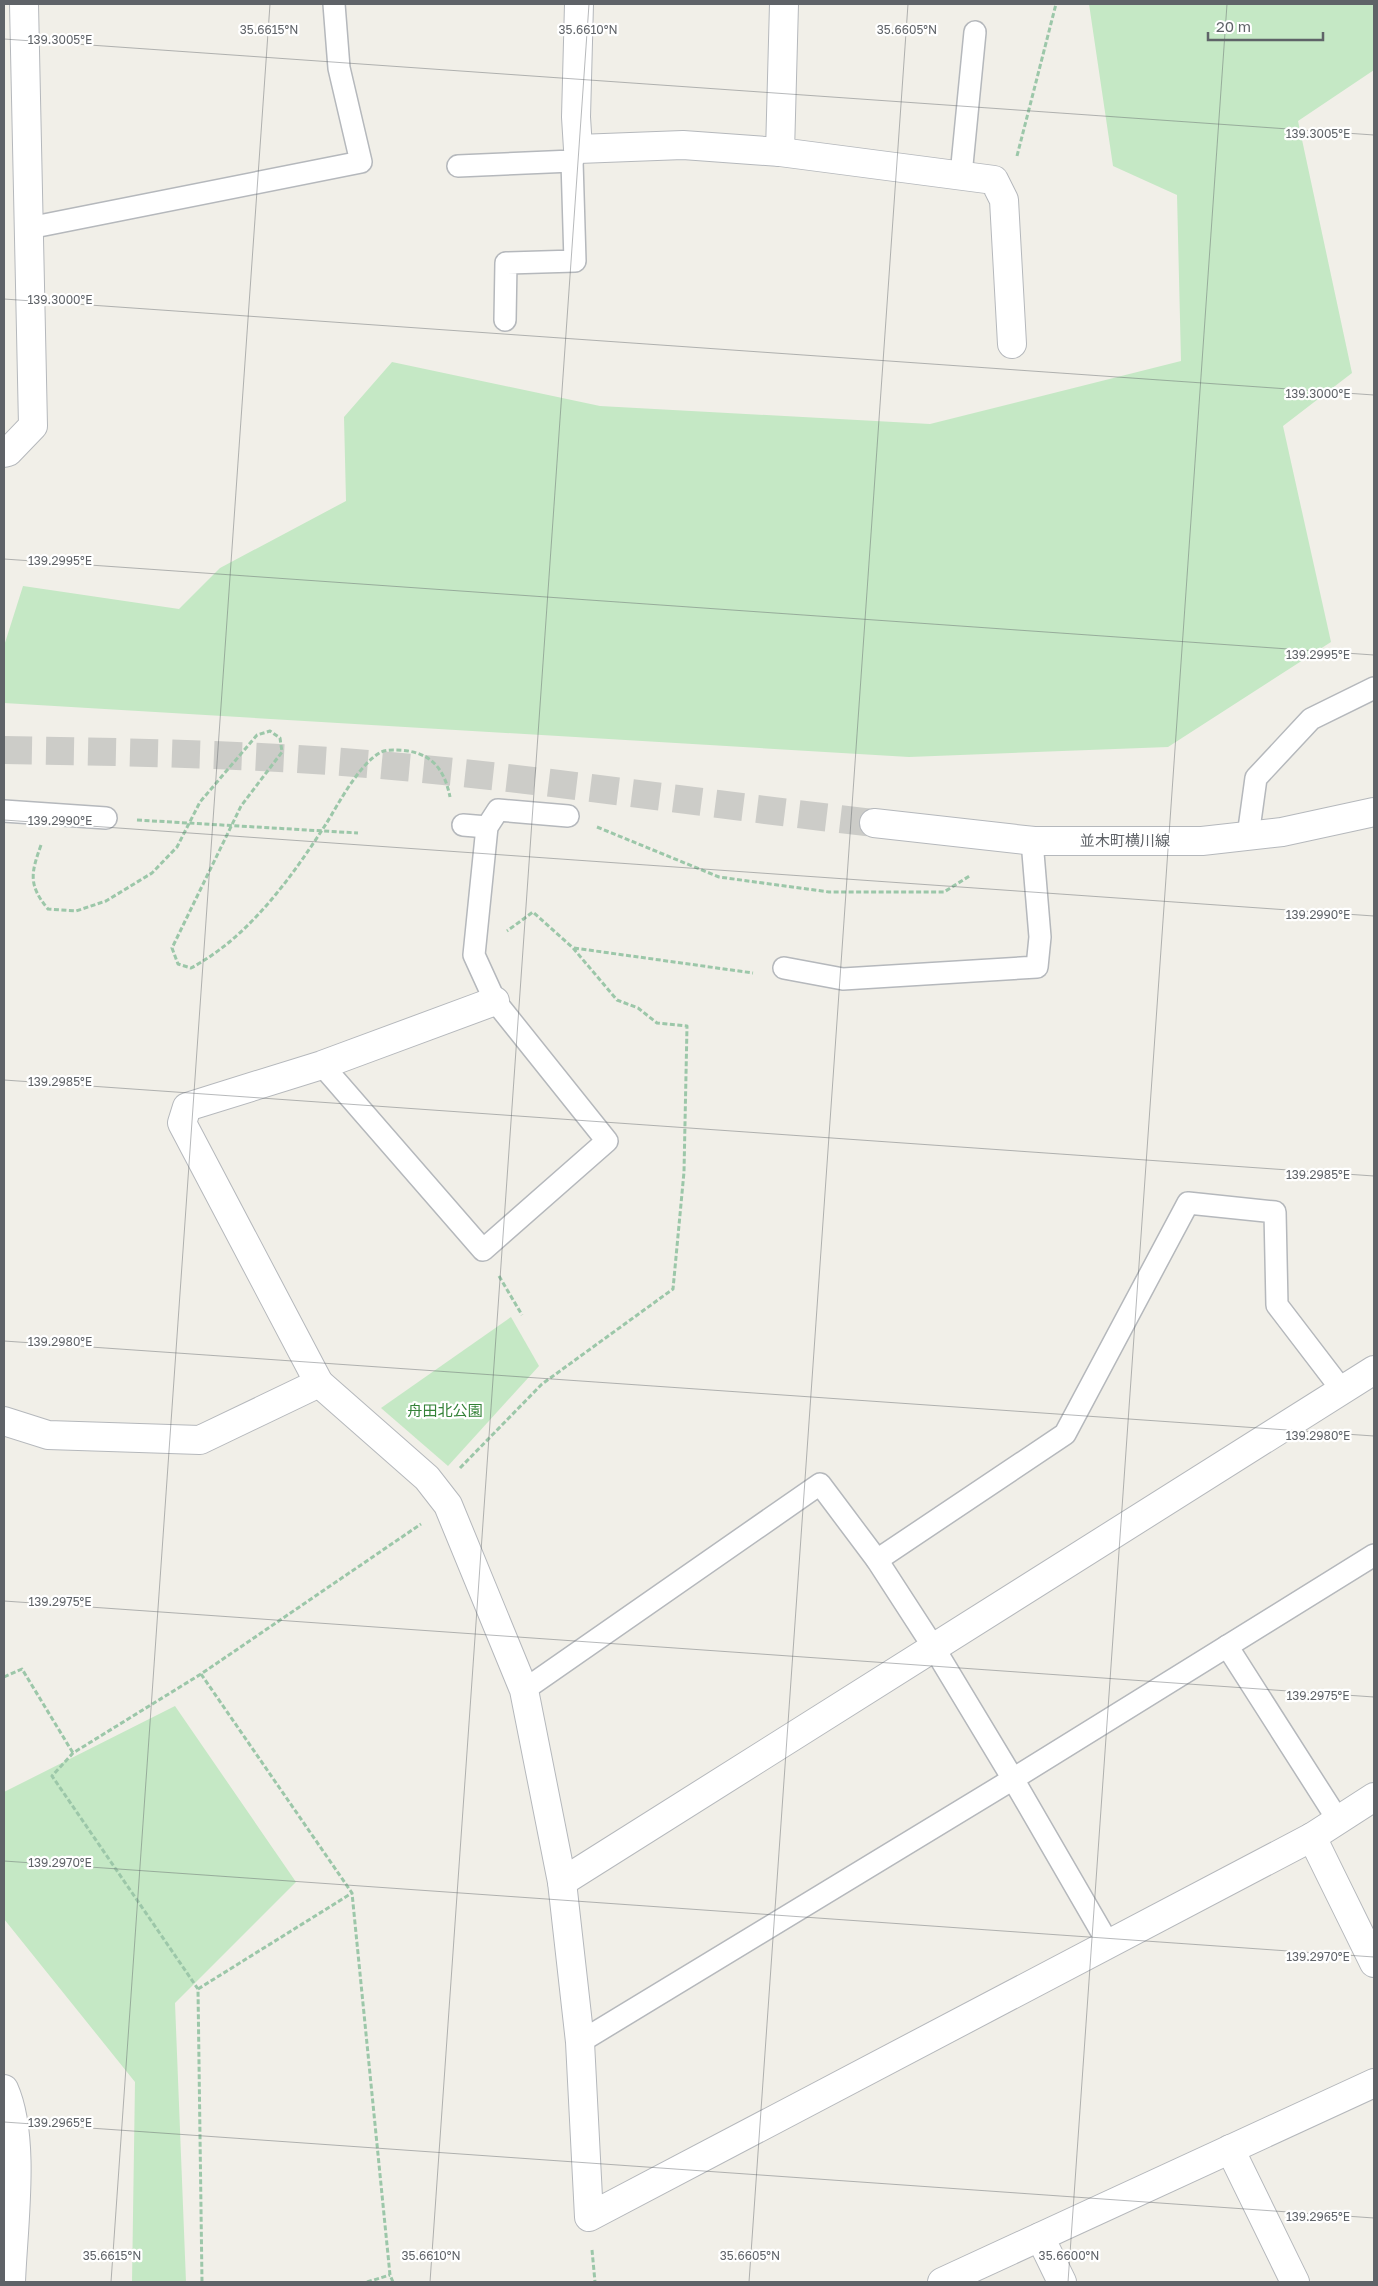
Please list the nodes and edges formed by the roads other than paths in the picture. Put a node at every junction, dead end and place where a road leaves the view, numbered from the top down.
1 (24, 4) edge
2 (334, 4) edge
3 (579, 4) edge
4 (784, 4) edge
5 (975, 32) dead end
6 (780, 152) junction
7 (575, 155) junction
8 (458, 166) dead end
9 (961, 176) junction
10 (28, 228) junction
11 (505, 320) dead end
12 (1012, 344) dead end
13 (4, 453) edge
14 (1374, 688) edge
15 (4, 811) edge
16 (1374, 812) edge
17 (568, 816) road end
18 (106, 818) road end
19 (874, 823) tunnel mouth
20 (464, 825) dead end
21 (487, 827) junction
22 (1248, 836) junction
23 (1032, 841) junction
24 (784, 968) road end
25 (494, 1001) junction
26 (322, 1065) junction
27 (1374, 1370) edge
28 (319, 1383) junction
29 (1342, 1390) junction
30 (4, 1421) edge
31 (1374, 1555) edge
32 (877, 1560) junction
33 (1227, 1646) junction
34 (934, 1648) junction
35 (524, 1690) junction
36 (1013, 1779) junction
37 (1374, 1797) edge
38 (1338, 1820) junction
39 (1312, 1837) junction
40 (562, 1882) junction
41 (1108, 1943) junction
42 (1374, 1963) edge
43 (580, 2042) junction
44 (1374, 2083) edge
45 (4, 2089) edge
46 (10, 2129) edge
47 (1230, 2149) junction
48 (1040, 2237) junction
49 (11, 2282) edge
50 (942, 2282) edge
51 (1062, 2282) edge
52 (1295, 2282) edge

1 - 10 street
2 - 10 lane
3 - 7 street
4 - 6 street
5 - 9 lane
6 - 7 street
6 - 9 street
7 - 8 lane
7 - 11 lane
9 - 12 street
10 - 13 street
14 - 22 lane
15 - 18 lane
16 - 22 street, 並木町横川線
17 - 21 lane
19 - 23 street, 並木町横川線
20 - 21 lane
21 - 25 lane
22 - 23 street, 並木町横川線
23 - 24 lane
25 - 26 street
25 - 26 lane
26 - 28 street
27 - 29 street
28 - 30 street
28 - 35 street
29 - 32 lane
29 - 34 street
31 - 33 lane
32 - 34 lane
32 - 35 lane
33 - 36 lane
33 - 38 lane
34 - 36 lane
34 - 40 street
35 - 40 street
36 - 41 lane
36 - 43 lane
37 - 38 street
38 - 39 street
39 - 41 street
39 - 42 street
40 - 43 street
41 - 43 street
44 - 47 street
45 - 46 street
46 - 49 street
47 - 48 street
47 - 52 street
48 - 50 street
48 - 51 street

